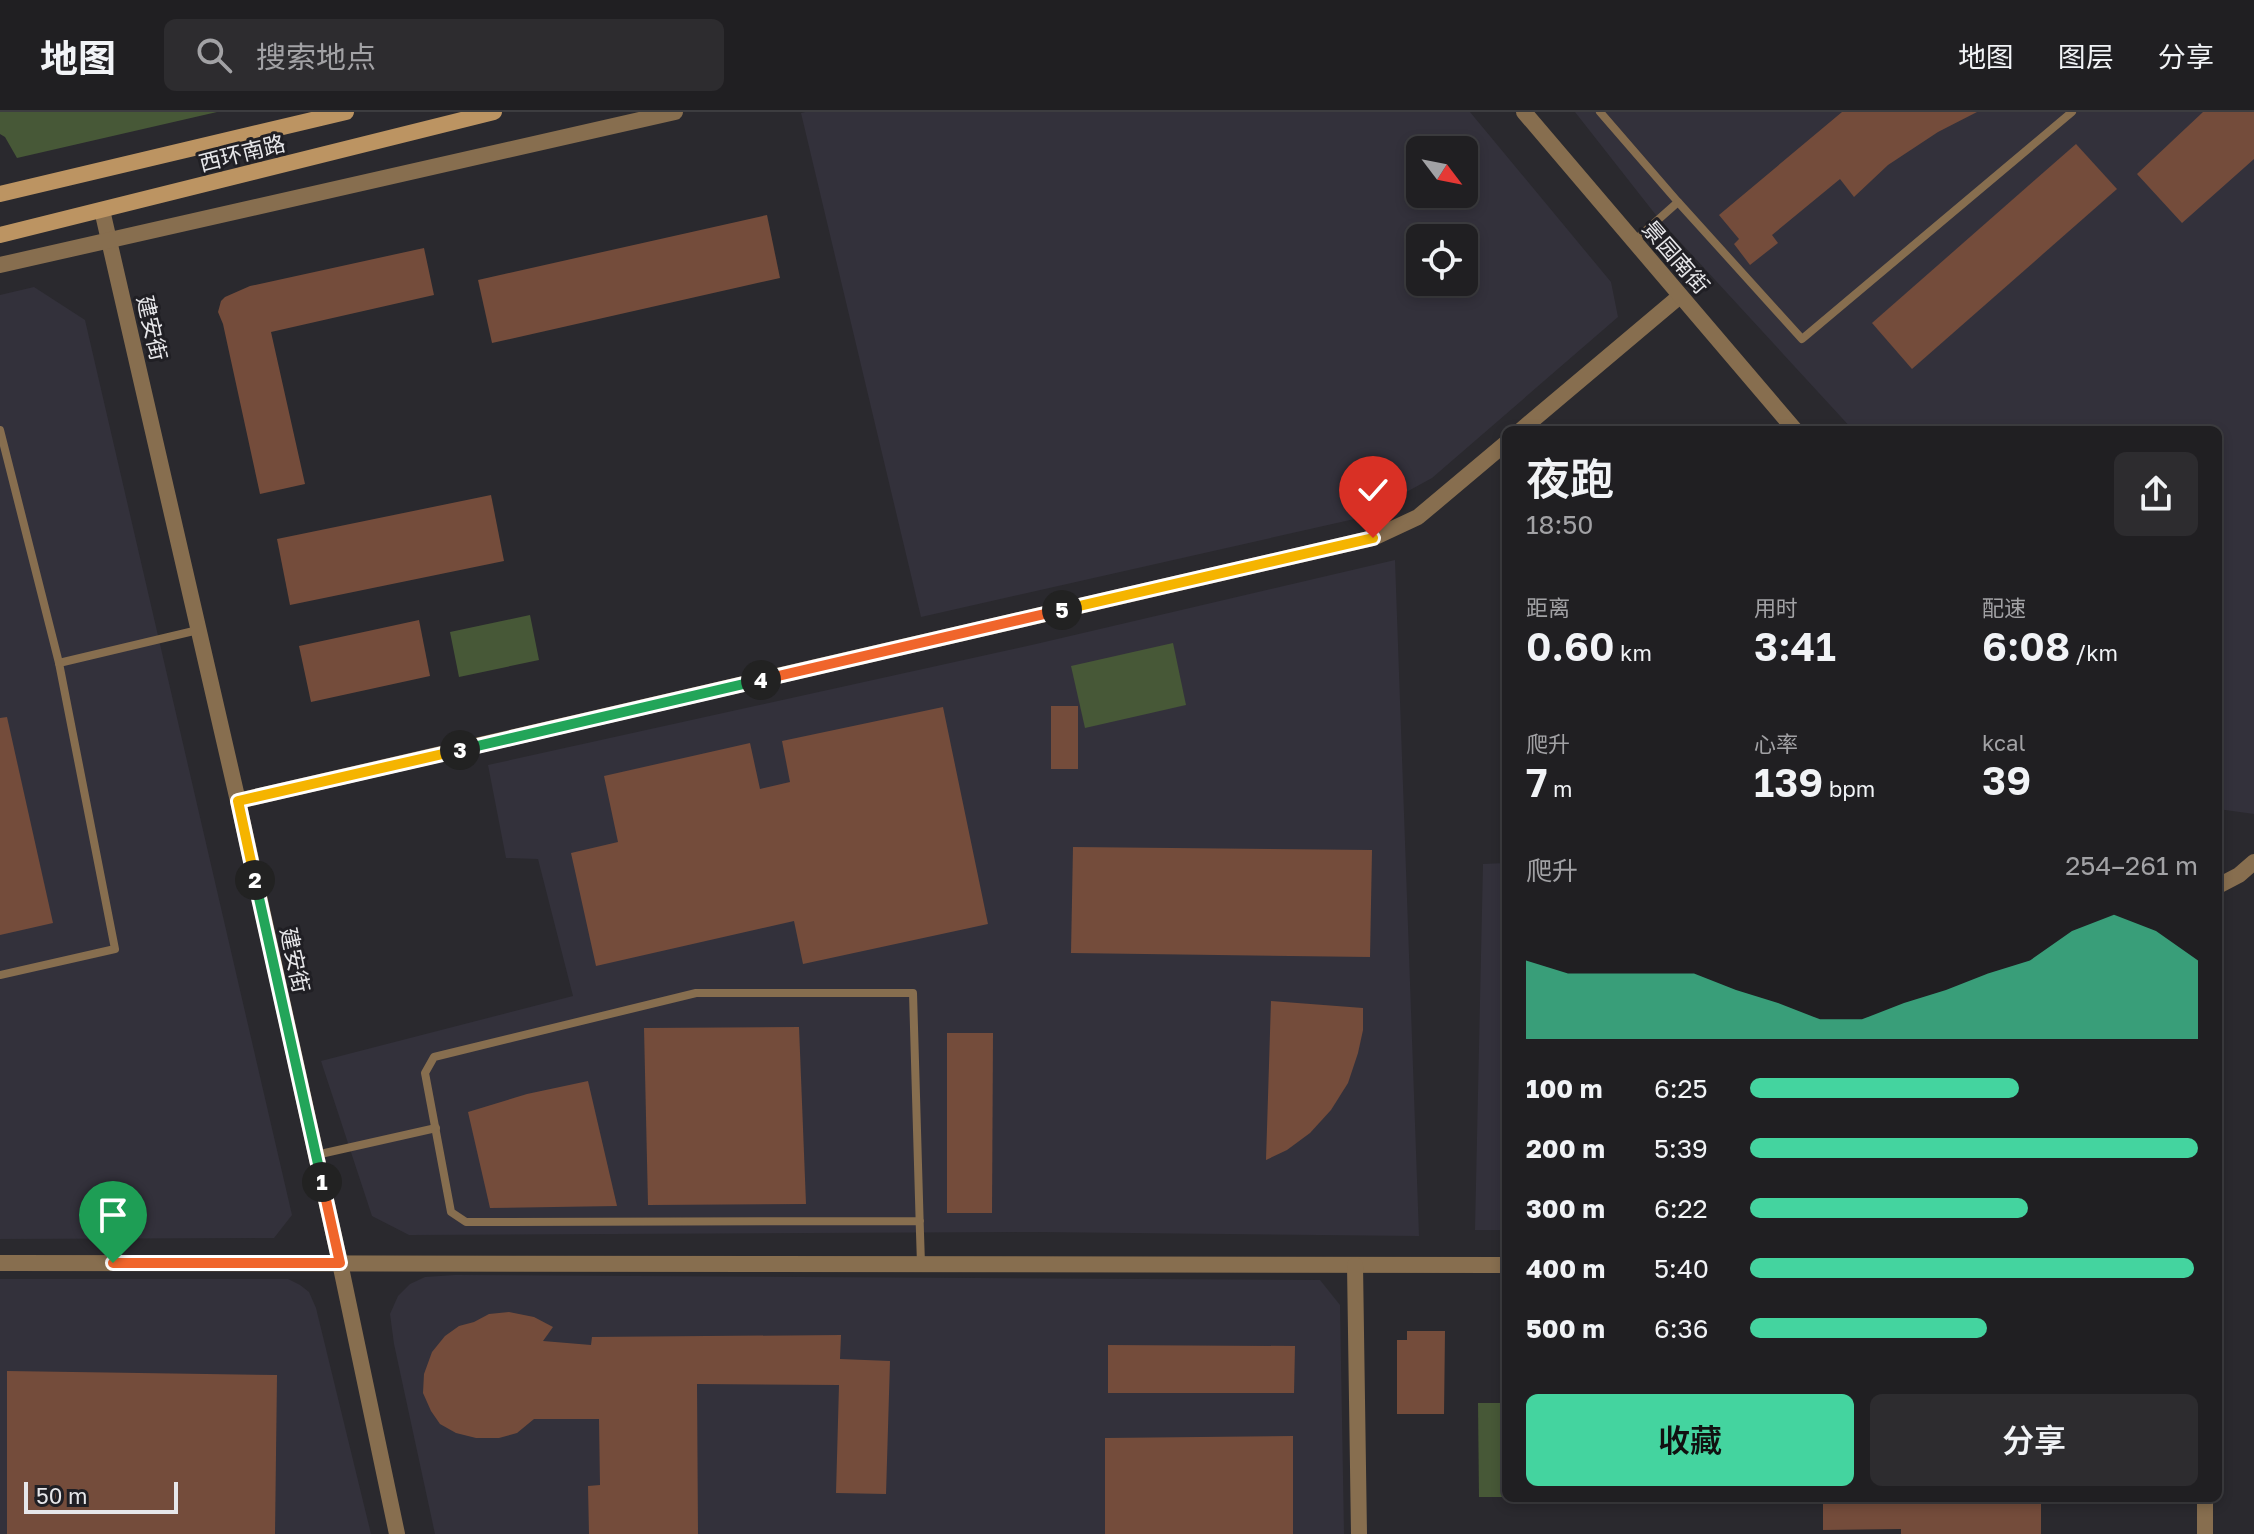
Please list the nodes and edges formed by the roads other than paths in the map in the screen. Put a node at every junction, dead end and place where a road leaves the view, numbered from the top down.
1 (346, 112) edge
2 (494, 112) edge
3 (675, 112) edge
4 (1524, 112) edge
5 (1600, 112) edge
6 (2072, 112) edge
7 (0, 194) edge
8 (1678, 202) junction
9 (102, 210) junction
10 (0, 235) edge
11 (109, 240) junction
12 (1633, 242) junction
13 (0, 265) edge
14 (1680, 296) junction
15 (1526, 426) edge
16 (1792, 426) edge
17 (0, 430) edge
18 (1502, 446) edge
19 (198, 630) junction
20 (59, 663) junction
21 (238, 801) junction
22 (2254, 862) edge
23 (2222, 884) edge
24 (0, 975) edge
25 (436, 1128) junction
26 (316, 1155) junction
27 (920, 1221) junction
28 (0, 1263) edge
29 (340, 1263) junction
30 (921, 1264) junction
31 (1355, 1265) junction
32 (1502, 1265) edge
33 (2205, 1502) edge
34 (397, 1534) edge
35 (1359, 1534) edge
36 (2205, 1534) edge

1 - 7 main road, 西环南路
2 - 9 main road, 西环南路
3 - 11 street
4 - 12 street, 景园南街
5 - 8 lane
6 - 8 lane
8 - 12 lane
9 - 10 main road, 西环南路
9 - 11 street, 建安街
11 - 13 street
11 - 19 street, 建安街
12 - 14 street, 景园南街
14 - 15 street
14 - 16 street, 景园南街
17 - 20 lane
18 - 21 street
19 - 20 lane
19 - 21 street, 建安街
20 - 24 lane
21 - 26 street, 建安街
22 - 23 street
25 - 26 lane
25 - 27 lane
25 - 27 lane
26 - 29 street, 建安街
27 - 30 lane
28 - 29 street
29 - 30 street
29 - 34 street, 建安街
30 - 31 street
31 - 32 street
31 - 35 street
33 - 36 street

